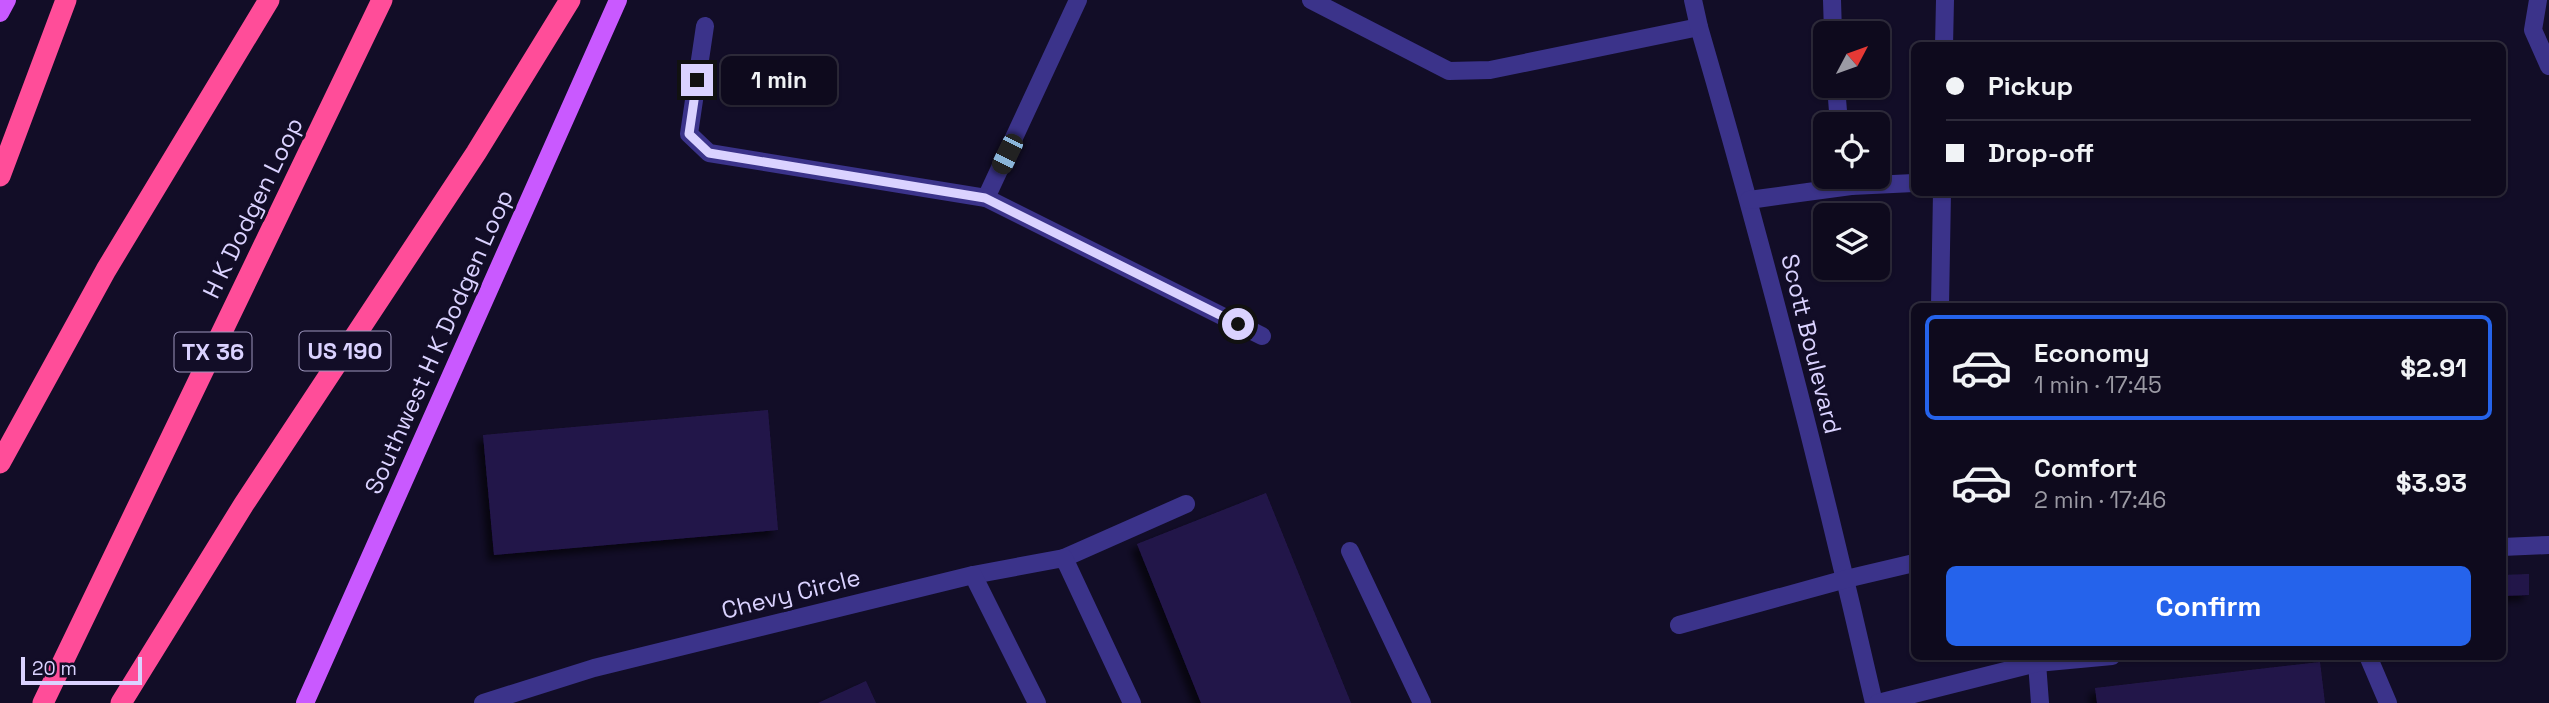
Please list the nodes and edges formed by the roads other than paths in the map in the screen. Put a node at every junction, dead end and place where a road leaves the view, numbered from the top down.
1 (7, 0) edge
2 (66, 0) edge
3 (270, 0) edge
4 (382, 0) edge
5 (570, 0) edge
6 (618, 0) edge
7 (1078, 0) edge
8 (1311, 0) edge
9 (1693, 0) edge
10 (1832, 0) edge
11 (1945, 0) edge
12 (2538, 0) edge
13 (0, 13) edge
14 (1833, 21) edge
15 (705, 26) dead end
16 (1699, 27) junction
17 (1944, 42) edge
18 (2549, 66) edge
19 (0, 176) edge
20 (1890, 183) edge
21 (1911, 183) edge
22 (1813, 188) edge
23 (1942, 196) edge
24 (985, 198) junction
25 (1749, 200) junction
26 (1940, 303) edge
27 (1262, 336) dead end
28 (0, 463) edge
29 (1186, 504) dead end
30 (2549, 545) edge
31 (2506, 547) edge
32 (1350, 551) dead end
33 (1064, 558) junction
34 (1911, 564) edge
35 (973, 575) junction
36 (1846, 579) junction
37 (1679, 625) dead end
38 (2069, 660) edge
39 (2370, 660) edge
40 (2037, 663) junction
41 (43, 703) edge
42 (121, 703) edge
43 (304, 703) edge
44 (483, 703) edge
45 (1037, 703) edge
46 (1132, 703) edge
47 (1422, 703) edge
48 (1876, 703) edge
49 (2040, 703) edge
50 (2388, 703) edge

1 - 13 main road
2 - 19 highway
3 - 28 highway
4 - 41 highway, H K Dodgen Loop / TX 36
5 - 42 highway, US 190
6 - 43 main road, Southwest H K Dodgen Loop
7 - 24 street
8 - 16 street
9 - 16 street, Scott Boulevard
10 - 14 street
11 - 17 street
12 - 18 street
15 - 24 street
16 - 25 street, Scott Boulevard
20 - 21 street
22 - 25 street
23 - 26 street
24 - 27 street
25 - 36 street, Scott Boulevard
29 - 33 street, Chevy Circle
30 - 31 street
32 - 47 street
33 - 35 street, Chevy Circle
33 - 46 street
34 - 36 street
35 - 44 street, Chevy Circle
35 - 45 street
36 - 37 street
36 - 48 street, Scott Boulevard
38 - 40 street
39 - 50 street
40 - 48 street
40 - 49 street

